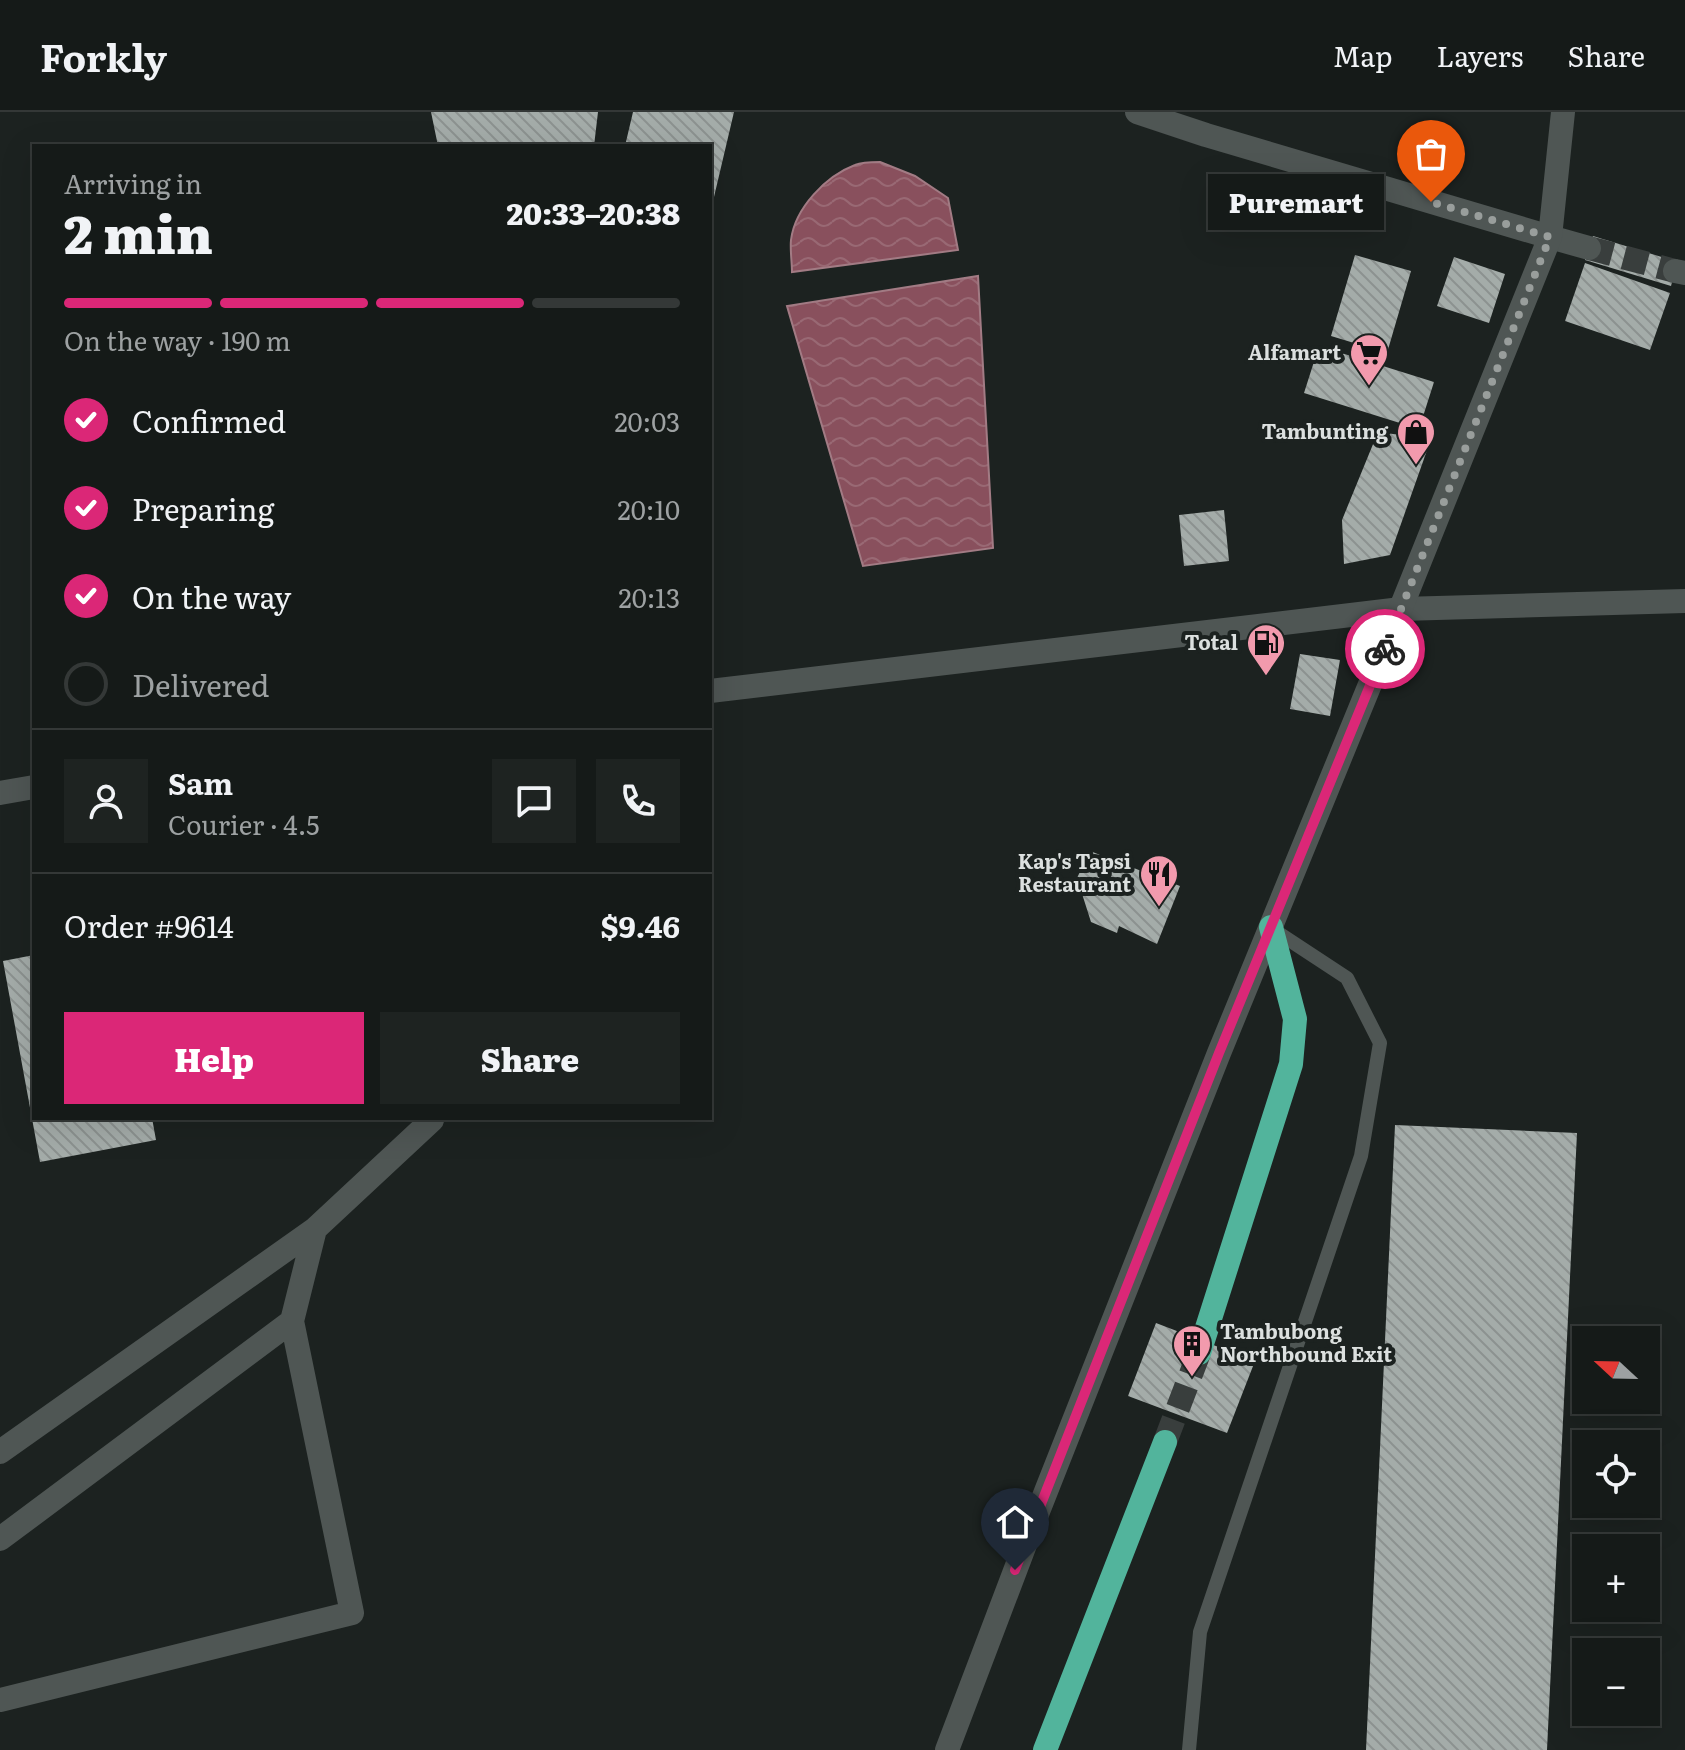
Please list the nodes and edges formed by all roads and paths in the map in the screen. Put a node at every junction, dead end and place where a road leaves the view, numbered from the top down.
1 (1137, 112) edge
2 (1563, 112) edge
3 (1550, 237) junction
4 (1589, 248) tunnel mouth
5 (1685, 601) edge
6 (1401, 609) junction
7 (712, 691) edge
8 (32, 787) edge
9 (0, 793) edge
10 (1271, 927) junction
11 (432, 1120) edge
12 (315, 1229) junction
13 (292, 1321) junction
14 (1199, 1353) tunnel mouth
15 (1165, 1442) tunnel mouth
16 (0, 1452) edge
17 (0, 1539) edge
18 (0, 1700) edge
19 (947, 1750) edge
20 (1045, 1750) edge
21 (1189, 1750) edge

1 - 3 street
2 - 3 street
3 - 4 street
3 - 6 street
5 - 6 street
6 - 7 street
6 - 10 street
8 - 9 street
10 - 14 highway
10 - 19 street
10 - 21 lane
11 - 12 street
12 - 13 street
12 - 16 street
13 - 17 street
13 - 18 street
15 - 20 highway

